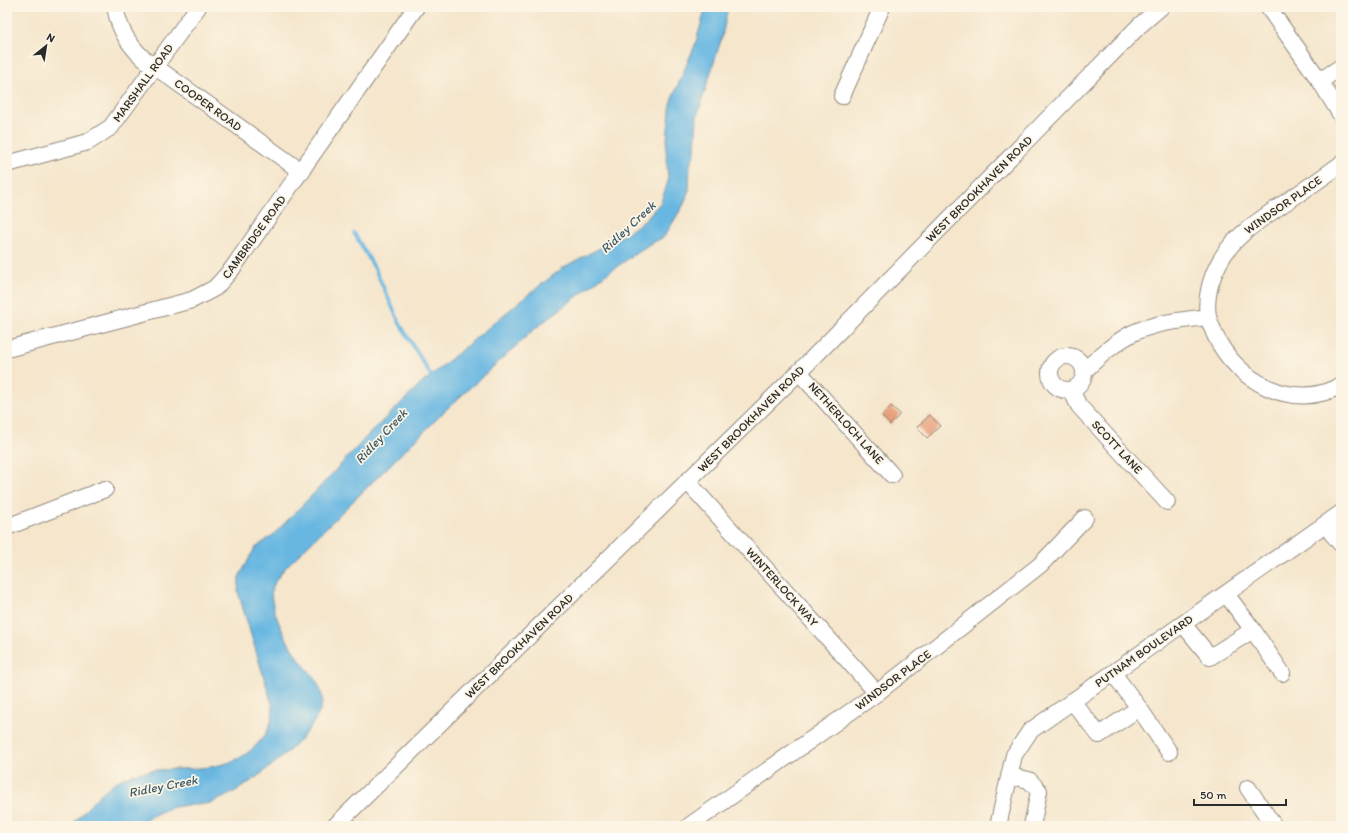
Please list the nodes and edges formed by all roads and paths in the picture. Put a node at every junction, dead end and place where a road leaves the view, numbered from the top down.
1 (115, 7) edge
2 (198, 7) edge
3 (416, 7) edge
4 (882, 7) edge
5 (1161, 7) edge
6 (1268, 7) edge
7 (155, 67) junction
8 (1341, 67) edge
9 (1320, 81) junction
10 (842, 96) dead end
11 (1341, 115) edge
12 (7, 164) edge
13 (1341, 164) edge
14 (302, 172) junction
15 (1208, 317) junction
16 (7, 350) edge
17 (1084, 371) junction
18 (799, 372) junction
19 (1341, 385) edge
20 (1071, 390) junction
21 (892, 475) dead end
22 (687, 481) junction
23 (105, 489) dead end
24 (1167, 502) dead end
25 (1341, 513) edge
26 (1085, 518) dead end
27 (1326, 525) junction
28 (7, 527) edge
29 (1341, 544) edge
30 (1226, 594) junction
31 (1183, 624) junction
32 (1252, 630) junction
33 (1113, 673) junction
34 (1282, 673) dead end
35 (877, 693) junction
36 (1072, 701) junction
37 (1139, 708) junction
38 (1169, 752) dead end
39 (1010, 776) junction
40 (1248, 788) dead end
41 (335, 826) edge
42 (689, 826) edge
43 (998, 826) edge
44 (1032, 826) edge
45 (1274, 826) edge

1 - 7 street, COOPER ROAD
2 - 7 street, MARSHALL ROAD
3 - 14 street, CAMBRIDGE ROAD
4 - 10 street
5 - 18 street, WEST BROOKHAVEN ROAD
6 - 9 street
7 - 12 street, MARSHALL ROAD
7 - 14 street, COOPER ROAD
8 - 9 street
9 - 11 street
13 - 15 street, WINDSOR PLACE
14 - 16 street, CAMBRIDGE ROAD
15 - 17 street
15 - 19 street
17 - 20 street
17 - 20 street
18 - 21 street, NETHERLOCH LANE
18 - 22 street, WEST BROOKHAVEN ROAD
20 - 24 street, SCOTT LANE
22 - 35 street, WINTERLOCK WAY
22 - 41 street, WEST BROOKHAVEN ROAD
23 - 28 street
25 - 27 street, PUTNAM BOULEVARD
26 - 35 street, WINDSOR PLACE
27 - 29 street
27 - 30 street, PUTNAM BOULEVARD
30 - 31 street, PUTNAM BOULEVARD
30 - 32 street
31 - 32 street
31 - 33 street, PUTNAM BOULEVARD
32 - 34 street
33 - 36 street, PUTNAM BOULEVARD
33 - 37 street
35 - 42 street, WINDSOR PLACE
36 - 37 street
36 - 39 street, PUTNAM BOULEVARD
37 - 38 street
39 - 43 street, PUTNAM BOULEVARD
39 - 44 street
40 - 45 street

